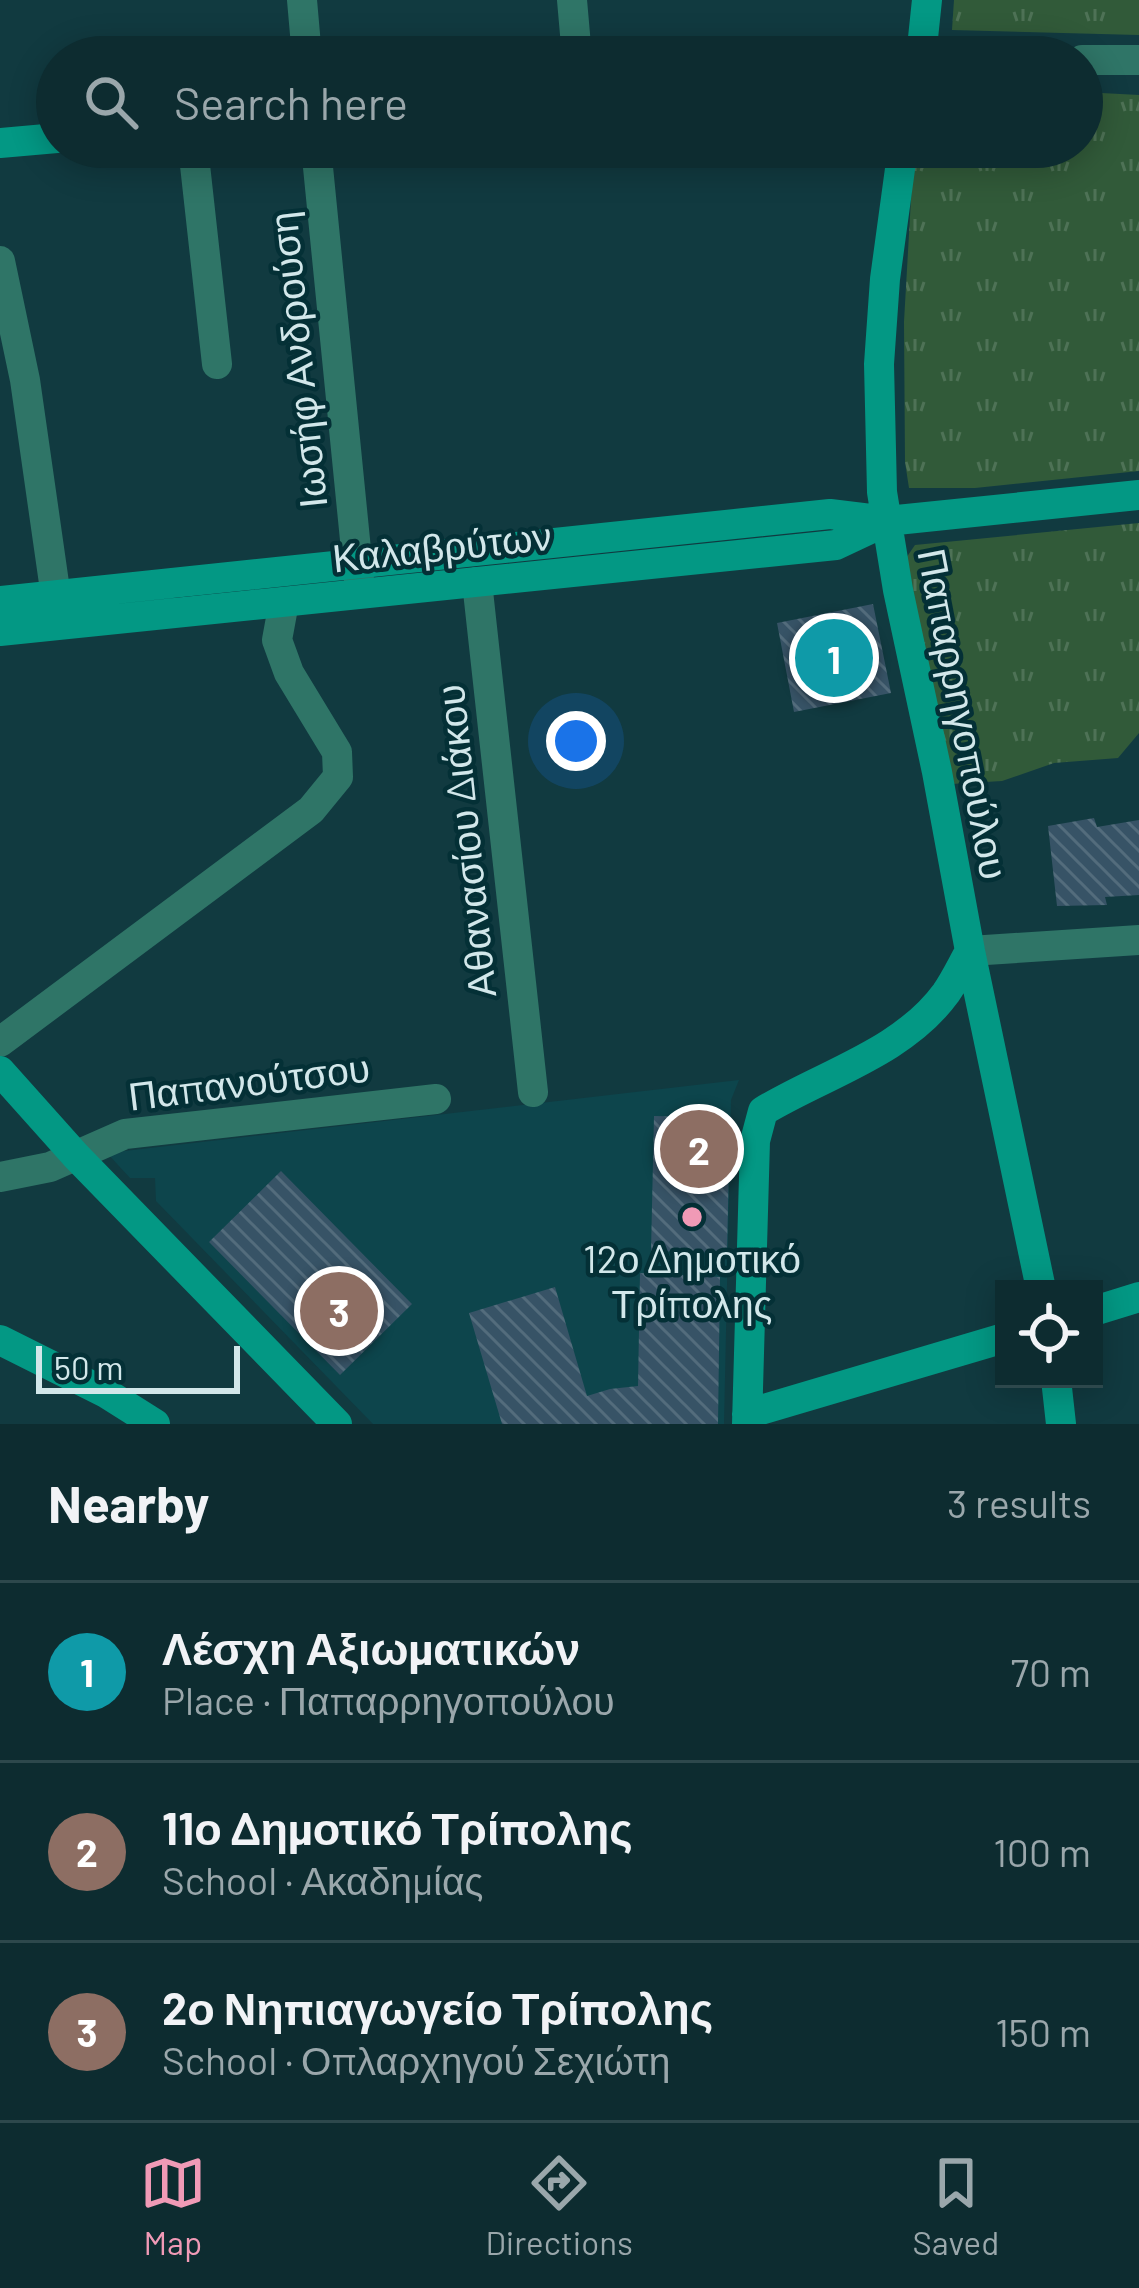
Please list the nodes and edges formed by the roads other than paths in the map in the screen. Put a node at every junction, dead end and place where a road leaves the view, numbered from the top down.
1 (302, 0) edge
2 (572, 0) edge
3 (927, 0) edge
4 (305, 36) edge
5 (575, 36) edge
6 (923, 36) edge
7 (1103, 60) edge
8 (1139, 60) edge
9 (36, 140) edge
10 (0, 143) edge
11 (195, 168) edge
12 (318, 168) edge
13 (900, 168) edge
14 (0, 261) edge
15 (217, 364) dead end
16 (1139, 495) edge
17 (887, 521) junction
18 (360, 580) junction
19 (477, 582) junction
20 (0, 601) edge
21 (284, 602) junction
22 (57, 610) junction
23 (0, 631) edge
24 (1139, 940) edge
25 (970, 951) junction
26 (0, 1042) edge
27 (0, 1071) edge
28 (533, 1092) dead end
29 (436, 1099) dead end
30 (76, 1156) junction
31 (0, 1177) edge
32 (1039, 1280) edge
33 (1139, 1297) edge
34 (1103, 1308) edge
35 (0, 1340) edge
36 (995, 1341) edge
37 (1057, 1388) edge
38 (747, 1419) edge
39 (155, 1424) edge
40 (338, 1424) edge
41 (1061, 1424) edge

1 - 4 street
2 - 5 street
3 - 6 main road
7 - 8 street
9 - 10 main road
11 - 15 street
12 - 18 street, Ιωσήφ Ανδρούση
13 - 17 main road, Παπαρρηγοπούλου
14 - 22 street
16 - 17 main road, Καλαβρύτων
17 - 18 main road, Καλαβρύτων
17 - 19 main road, Καλαβρύτων
17 - 25 main road, Παπαρρηγοπούλου
18 - 19 main road, Καλαβρύτων
18 - 21 main road, Καλαβρύτων
18 - 22 main road, Καλαβρύτων
19 - 28 street, Αθανασίου Διάκου
20 - 22 main road, Καλαβρύτων
21 - 22 main road, Καλαβρύτων
21 - 26 street
22 - 23 main road, Καλαβρύτων
24 - 25 street
25 - 32 main road, Παπαρρηγοπούλου
25 - 38 main road
27 - 30 main road
29 - 30 street, Παπανούτσου
30 - 31 street, Παπανούτσου
30 - 40 main road
33 - 34 main road
35 - 39 main road
36 - 38 main road
37 - 41 main road

